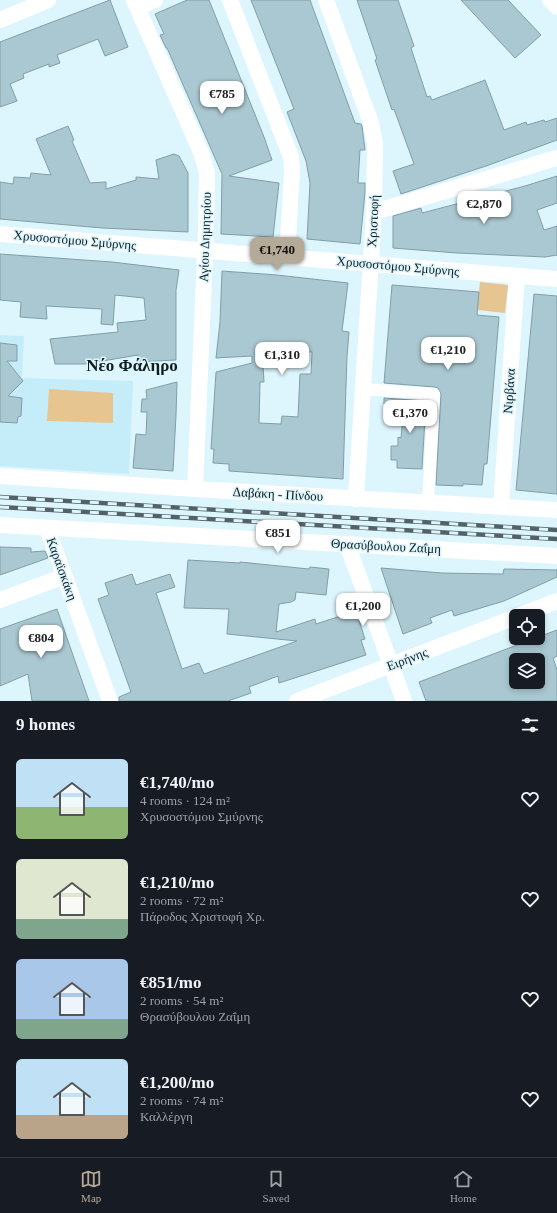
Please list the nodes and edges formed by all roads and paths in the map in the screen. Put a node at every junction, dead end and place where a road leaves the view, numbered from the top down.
1 (46, 0) edge
2 (155, 0) edge
3 (230, 0) edge
4 (326, 0) edge
5 (550, 0) edge
6 (136, 4) edge
7 (557, 8) edge
8 (0, 20) edge
9 (557, 158) edge
10 (374, 212) junction
11 (0, 234) edge
12 (205, 251) junction
13 (287, 257) junction
14 (370, 264) junction
15 (517, 276) junction
16 (557, 279) edge
17 (363, 389) junction
18 (0, 476) edge
19 (195, 489) junction
20 (356, 499) junction
21 (428, 502) junction
22 (501, 506) junction
23 (557, 510) edge
24 (0, 525) edge
25 (48, 528) junction
26 (348, 544) junction
27 (557, 556) edge
28 (65, 576) junction
29 (0, 600) edge
30 (557, 601) edge
31 (536, 609) edge
32 (509, 619) edge
33 (391, 665) junction
34 (110, 701) edge
35 (297, 701) edge
36 (404, 701) edge

1 - 8 street
2 - 6 street
3 - 13 street
4 - 10 street, Χριστοφή
5 - 7 street
6 - 12 street, Αγίου Δημητρίου
9 - 10 street
10 - 14 street, Χριστοφή
11 - 12 street, Χρυσοστόμου Σμύρνης
12 - 13 street, Χρυσοστόμου Σμύρνης
12 - 19 street, Αγίου Δημητρίου
13 - 14 street, Χρυσοστόμου Σμύρνης
14 - 15 street, Χρυσοστόμου Σμύρνης
14 - 17 street, Χριστοφή
15 - 16 street, Χρυσοστόμου Σμύρνης
15 - 22 street, Νιρβάνα
17 - 20 street, Χριστοφή
17 - 21 street
18 - 19 street, Δαβάκη - Πίνδου
19 - 20 street, Δαβάκη - Πίνδου
20 - 21 street, Δαβάκη - Πίνδου
21 - 22 street, Δαβάκη - Πίνδου
22 - 23 street, Δαβάκη - Πίνδου
24 - 25 street, Θρασύβουλου Ζαΐμη
25 - 26 street, Θρασύβουλου Ζαΐμη
25 - 28 street, Καραϊσκάκη
26 - 27 street, Θρασύβουλου Ζαΐμη
26 - 33 street
28 - 29 street
28 - 34 street, Καραϊσκάκη
30 - 31 street, Ειρήνης
32 - 33 street, Ειρήνης
33 - 35 street, Ειρήνης
33 - 36 street

